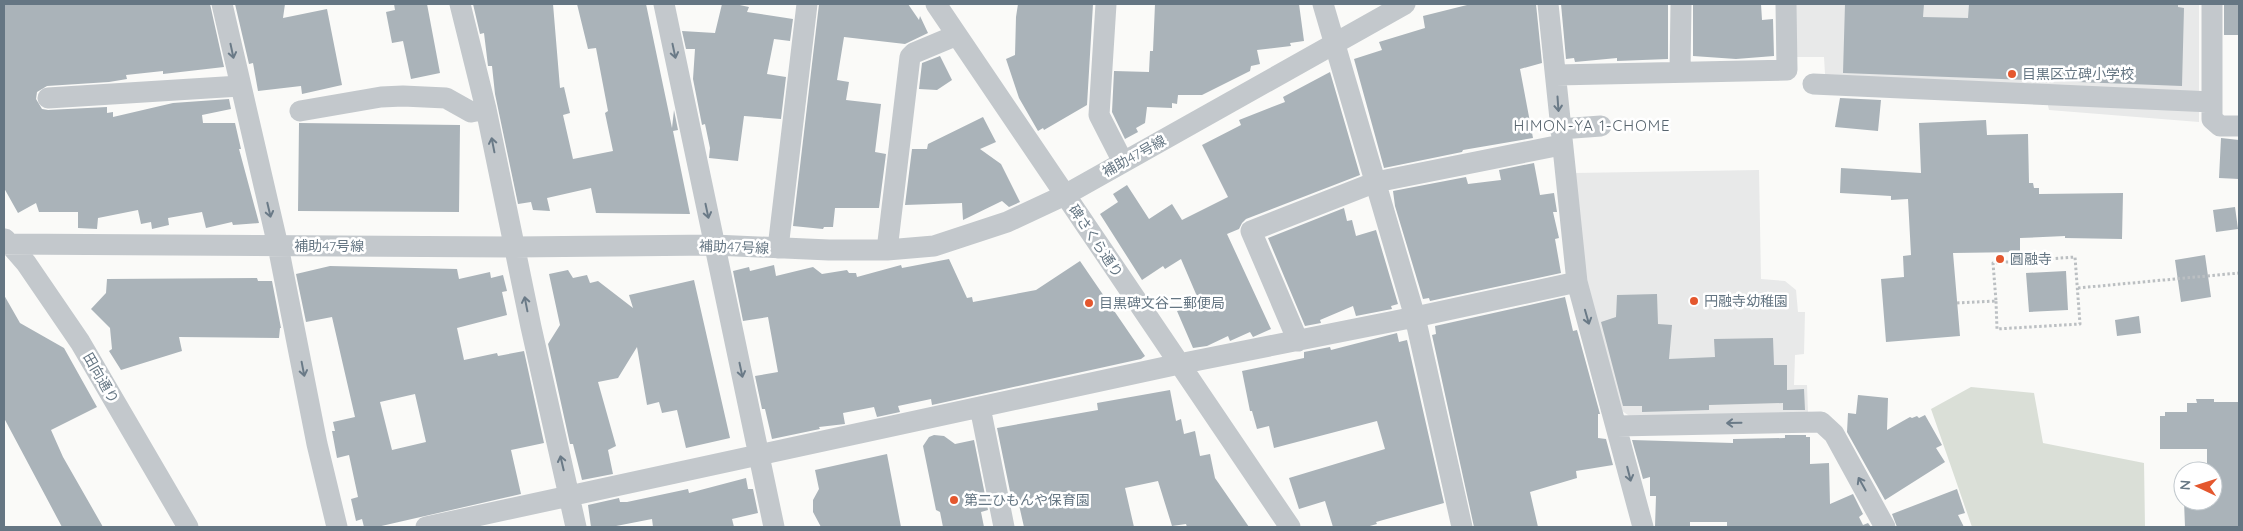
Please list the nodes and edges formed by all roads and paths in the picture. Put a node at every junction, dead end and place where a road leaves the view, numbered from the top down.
1 (222, 4) edge
2 (460, 4) edge
3 (664, 4) edge
4 (807, 4) edge
5 (936, 4) edge
6 (1106, 4) edge
7 (1323, 4) edge
8 (1405, 4) edge
9 (1548, 4) edge
10 (1681, 4) edge
11 (1786, 4) edge
12 (2212, 4) edge
13 (957, 35) junction
14 (1335, 42) junction
15 (1680, 72) junction
16 (1556, 75) junction
17 (1813, 84) dead end
18 (240, 86) junction
19 (48, 98) dead end
20 (2212, 102) junction
21 (486, 109) junction
22 (300, 111) dead end
23 (1601, 126) dead end
24 (2239, 126) edge
25 (1561, 137) junction
26 (1123, 162) junction
27 (1376, 182) junction
28 (1065, 195) junction
29 (6, 242) edge
30 (714, 245) junction
31 (278, 246) junction
32 (514, 247) junction
33 (778, 248) junction
34 (887, 250) junction
35 (2239, 273) edge
36 (1577, 282) junction
37 (2078, 288) junction
38 (1996, 300) junction
39 (1957, 303) dead end
40 (1415, 317) junction
41 (1298, 341) junction
42 (1179, 364) junction
43 (980, 407) junction
44 (1617, 426) junction
45 (759, 457) junction
46 (569, 496) junction
47 (188, 527) edge
48 (337, 527) edge
49 (426, 527) edge
50 (576, 527) edge
51 (774, 527) edge
52 (1004, 527) edge
53 (1290, 527) edge
54 (1462, 527) edge
55 (1643, 527) edge
56 (1885, 527) edge

1 -> 18 street
2 - 21 street
3 -> 30 street
4 - 33 street
5 - 13 street, 碑さくら通り
6 - 26 street
7 - 14 street
8 - 14 street, 補助47号線
9 - 16 street
10 - 15 street
11 - 15 street
12 - 20 street
13 - 28 street, 碑さくら通り
13 - 34 street
14 - 26 street, 補助47号線
14 - 27 street
15 - 16 street
16 -> 25 street
17 - 20 street
18 - 19 street
18 -> 31 street
20 - 24 street
21 - 22 street
32 -> 21 street
23 - 25 street
25 - 27 street
25 - 36 street
26 - 28 street, 補助47号線
27 - 40 street
27 - 41 street
28 - 34 street, 補助47号線
28 - 42 street, 碑さくら通り
29 - 31 street, 補助47号線
29 - 47 street, 田向通り
30 - 32 street, 補助47号線
30 - 33 street, 補助47号線
30 -> 45 street
31 - 32 street, 補助47号線
31 -> 48 street
46 -> 32 street
33 - 34 street, 補助47号線
35 - 37 path
36 - 40 street
36 -> 44 street
37 - 38 path
37 - 38 path
38 - 39 path
40 - 41 street
40 - 54 street
41 - 42 street
42 - 43 street
42 - 53 street, 碑さくら通り
43 - 45 street
43 - 52 street
44 -> 55 street
56 -> 44 street
45 - 46 street
45 - 51 street
46 - 49 street
46 - 50 street

